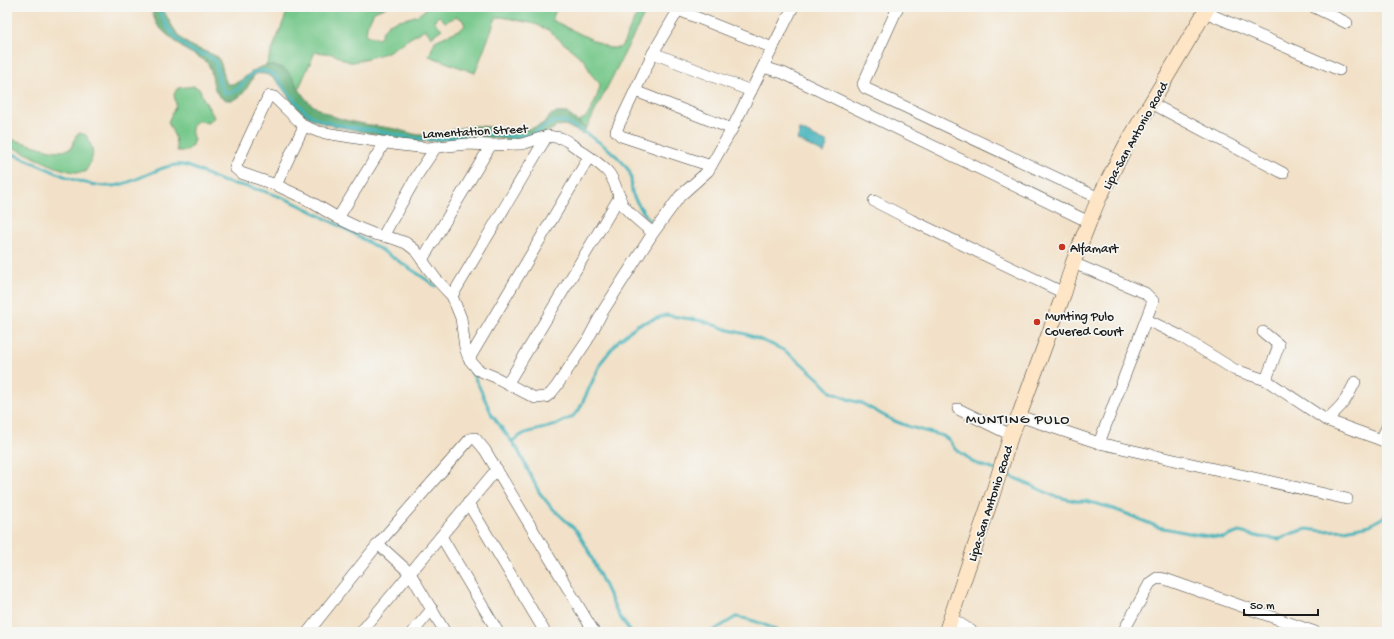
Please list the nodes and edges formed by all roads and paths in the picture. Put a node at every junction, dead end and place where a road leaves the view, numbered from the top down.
1 (898, 7) edge
2 (1314, 7) edge
3 (791, 8) edge
4 (679, 9) edge
5 (1207, 10) edge
6 (1347, 23) dead end
7 (773, 48) junction
8 (653, 53) junction
9 (763, 67) junction
10 (1339, 70) dead end
11 (635, 91) junction
12 (751, 91) junction
13 (1151, 103) junction
14 (304, 126) junction
15 (732, 129) junction
16 (547, 136) junction
17 (385, 142) junction
18 (491, 145) junction
19 (436, 147) junction
20 (589, 157) junction
21 (711, 166) junction
22 (1283, 173) dead end
23 (276, 185) junction
24 (620, 196) junction
25 (1099, 198) junction
26 (874, 201) dead end
27 (338, 218) junction
28 (1089, 222) junction
29 (653, 233) junction
30 (383, 236) junction
31 (422, 260) junction
32 (1073, 263) junction
33 (1064, 293) junction
34 (452, 296) junction
35 (1147, 320) junction
36 (1263, 332) dead end
37 (469, 359) junction
38 (1266, 380) junction
39 (1355, 382) dead end
40 (508, 383) junction
41 (958, 409) dead end
42 (1019, 416) junction
43 (1326, 420) junction
44 (1387, 426) edge
45 (1011, 435) junction
46 (1384, 441) edge
47 (1099, 443) junction
48 (497, 469) junction
49 (1347, 499) dead end
50 (468, 503) junction
51 (441, 536) junction
52 (378, 544) junction
53 (410, 573) junction
54 (432, 609) junction
55 (948, 625) edge
56 (308, 632) edge
57 (361, 632) edge
58 (413, 632) edge
59 (445, 632) edge
60 (498, 632) edge
61 (545, 632) edge
62 (594, 632) edge
63 (973, 632) edge
64 (1124, 632) edge
65 (1315, 632) edge

1 - 25 street
2 - 6 street
3 - 7 street
4 - 7 street
4 - 8 street
5 - 10 street
5 - 13 main road, Lipa-San Antonio Road
7 - 9 street
8 - 11 street
8 - 12 street
9 - 12 street
9 - 28 street
11 - 15 street
11 - 21 street
12 - 15 street
13 - 22 street
13 - 25 main road, Lipa-San Antonio Road
14 - 17 street, Lamentation Street
14 - 23 street
14 - 23 street, Lamentation Street
15 - 21 street
16 - 18 street, Lamentation Street
16 - 20 street, Lamentation Street
16 - 34 street
17 - 19 street, Lamentation Street
17 - 27 street
18 - 19 street, Lamentation Street
18 - 31 street
19 - 30 street
20 - 24 street, Lamentation Street
20 - 37 street
21 - 29 street
23 - 27 street
24 - 29 street, Lamentation Street
24 - 40 street
25 - 28 main road, Lipa-San Antonio Road
26 - 33 street
27 - 30 street
28 - 32 main road, Lipa-San Antonio Road
29 - 40 street
30 - 31 street
31 - 34 street
32 - 33 main road, Lipa-San Antonio Road
32 - 35 street
33 - 42 main road, Lipa-San Antonio Road
34 - 37 street
35 - 38 street
35 - 47 street
36 - 38 street
37 - 40 street
38 - 43 street
39 - 43 street
41 - 45 street
42 - 45 main road, Lipa-San Antonio Road
42 - 47 street
43 - 46 street
44 - 46 street
45 - 55 main road, Lipa-San Antonio Road
47 - 49 street
48 - 50 street
48 - 52 street
48 - 62 street
50 - 51 street
50 - 61 street
51 - 53 street
51 - 60 street
52 - 53 street
52 - 56 street
53 - 54 street
53 - 57 street
54 - 58 street
54 - 59 street
55 - 63 street
64 - 65 street

